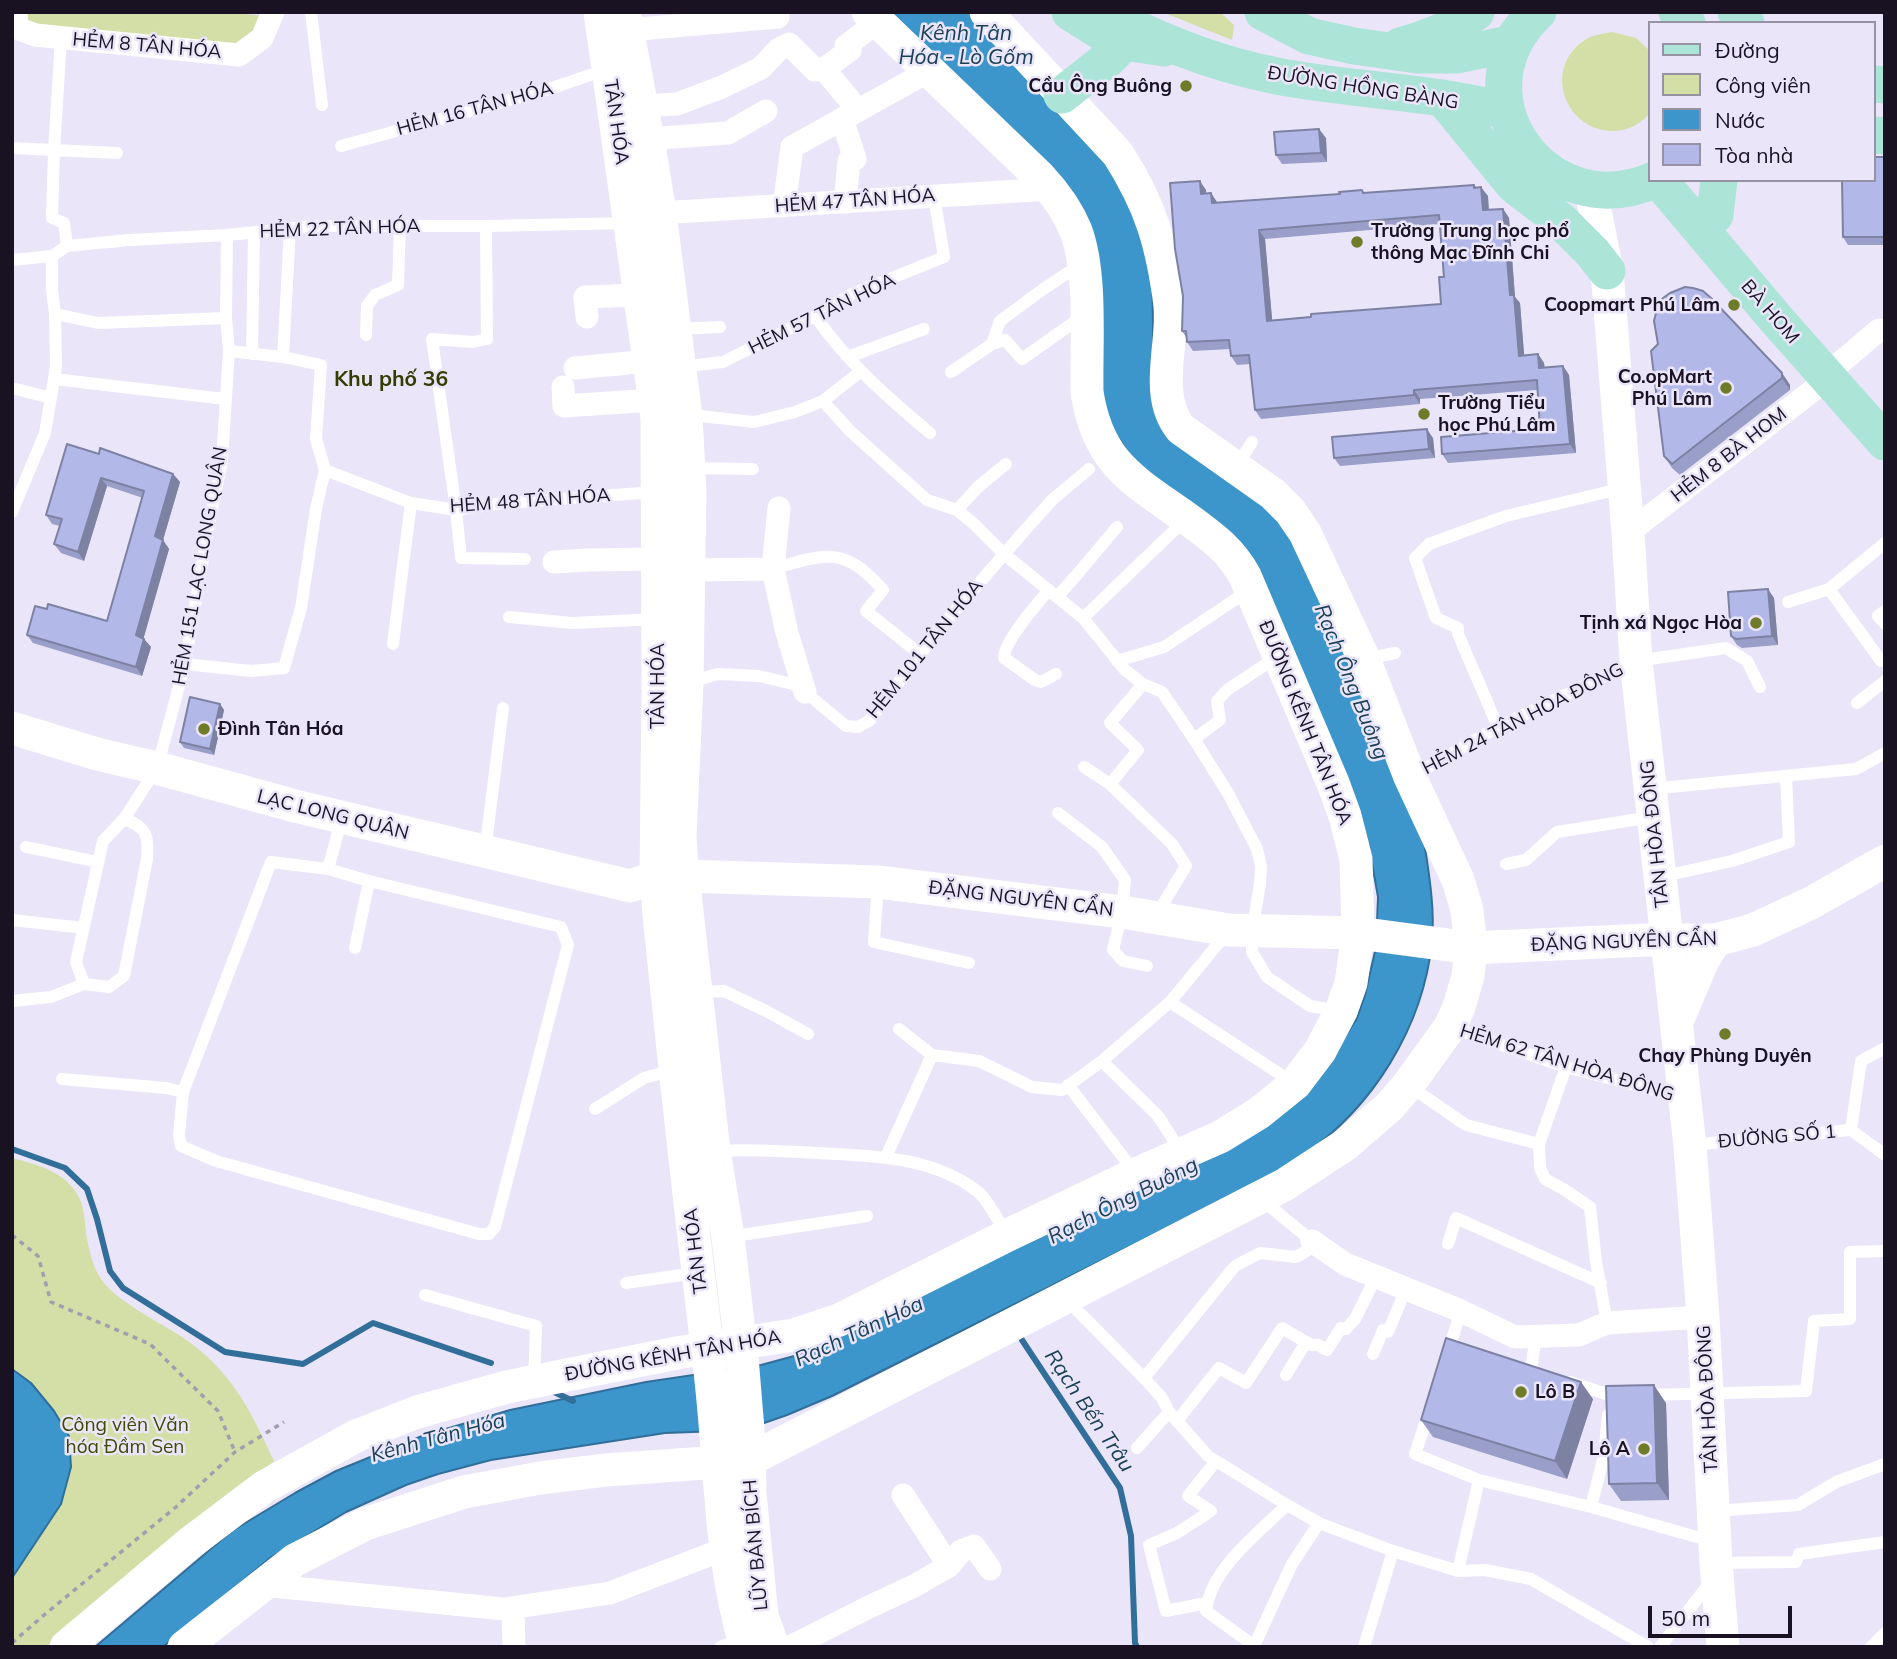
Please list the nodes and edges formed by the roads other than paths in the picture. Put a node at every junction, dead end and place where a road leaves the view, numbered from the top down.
1 (16, 12) edge
2 (272, 12) edge
3 (311, 12) edge
4 (986, 12) edge
5 (1070, 12) edge
6 (1104, 12) edge
7 (1263, 12) edge
8 (1476, 12) edge
9 (778, 17) dead end
10 (873, 17) edge
11 (617, 18) edge
12 (1531, 18) edge
13 (1133, 37) junction
14 (61, 38) junction
15 (1378, 50) junction
16 (609, 69) junction
17 (824, 69) junction
18 (929, 71) junction
19 (1062, 95) junction
20 (1443, 98) junction
21 (323, 105) dead end
22 (641, 106) junction
23 (766, 111) dead end
24 (1506, 111) junction
25 (850, 114) junction
26 (648, 139) junction
27 (341, 146) dead end
28 (12, 148) edge
29 (54, 151) junction
30 (117, 153) dead end
31 (1650, 182) edge
32 (1658, 182) edge
33 (1690, 182) edge
34 (1051, 189) junction
35 (1591, 190) junction
36 (934, 197) junction
37 (1717, 198) edge
38 (845, 202) junction
39 (784, 206) junction
40 (645, 218) junction
41 (400, 226) junction
42 (486, 226) junction
43 (290, 228) junction
44 (254, 232) junction
45 (227, 235) junction
46 (68, 246) junction
47 (52, 256) junction
48 (12, 260) edge
49 (1084, 262) junction
50 (1607, 271) junction
51 (640, 295) junction
52 (55, 314) junction
53 (1086, 314) junction
54 (815, 316) junction
55 (587, 317) dead end
56 (226, 318) junction
57 (720, 327) dead end
58 (924, 328) dead end
59 (675, 329) junction
60 (1879, 330) dead end
61 (366, 334) dead end
62 (992, 344) junction
63 (229, 351) junction
64 (252, 354) junction
65 (283, 356) junction
66 (848, 357) junction
67 (664, 364) junction
68 (861, 371) junction
69 (1834, 371) junction
70 (951, 372) dead end
71 (54, 379) junction
72 (16, 389) dead end
73 (51, 398) junction
74 (225, 399) junction
75 (823, 401) junction
76 (668, 414) junction
77 (1885, 414) edge
78 (930, 433) dead end
79 (1885, 442) edge
80 (1006, 464) dead end
81 (689, 468) junction
82 (1089, 468) dead end
83 (753, 469) dead end
84 (325, 470) junction
85 (1625, 488) junction
86 (658, 492) junction
87 (411, 503) junction
88 (779, 508) dead end
89 (456, 510) junction
90 (957, 510) junction
91 (12, 512) edge
92 (1187, 519) junction
93 (1117, 527) dead end
94 (1628, 533) junction
95 (1885, 543) edge
96 (1004, 554) junction
97 (525, 559) dead end
98 (554, 562) dead end
99 (673, 565) junction
100 (774, 569) junction
101 (1250, 589) junction
102 (1829, 589) junction
103 (1053, 593) junction
104 (1788, 602) dead end
105 (1885, 611) edge
106 (509, 617) dead end
107 (1083, 618) junction
108 (658, 619) junction
109 (1885, 624) edge
110 (393, 644) dead end
111 (920, 654) junction
112 (1279, 656) junction
113 (1117, 661) junction
114 (1636, 661) junction
115 (1881, 661) dead end
116 (185, 664) junction
117 (1056, 674) dead end
118 (1885, 681) edge
119 (687, 683) junction
120 (1143, 684) junction
121 (1760, 687) dead end
122 (805, 692) junction
123 (1857, 703) dead end
124 (503, 708) dead end
125 (1498, 727) junction
126 (12, 728) edge
127 (1194, 739) junction
128 (1885, 753) edge
129 (1084, 766) dead end
130 (157, 768) junction
131 (1786, 776) junction
132 (1410, 777) junction
133 (1110, 784) junction
134 (1651, 803) junction
135 (1058, 813) dead end
136 (124, 818) junction
137 (342, 818) junction
138 (26, 848) dead end
139 (485, 852) junction
140 (1885, 861) edge
141 (99, 862) junction
142 (1506, 864) dead end
143 (328, 869) junction
144 (669, 876) junction
145 (1659, 877) junction
146 (369, 881) junction
147 (878, 882) junction
148 (1122, 912) junction
149 (1155, 917) junction
150 (12, 919) edge
151 (85, 928) junction
152 (1240, 931) junction
153 (1358, 933) junction
154 (1666, 940) junction
155 (1716, 940) junction
156 (355, 948) dead end
157 (1471, 948) junction
158 (969, 963) dead end
159 (1147, 966) dead end
160 (84, 984) junction
161 (695, 992) junction
162 (12, 1001) edge
163 (1170, 1002) junction
164 (1341, 1011) junction
165 (1677, 1021) junction
166 (1450, 1027) junction
167 (899, 1029) dead end
168 (808, 1034) dead end
169 (1885, 1048) edge
170 (932, 1055) junction
171 (1102, 1061) junction
172 (1566, 1067) junction
173 (690, 1070) junction
174 (62, 1079) dead end
175 (1295, 1084) junction
176 (1068, 1085) junction
177 (1408, 1085) junction
178 (183, 1092) junction
179 (1684, 1098) junction
180 (595, 1109) dead end
181 (1851, 1130) junction
182 (1539, 1144) junction
183 (1690, 1146) junction
184 (714, 1151) junction
185 (1182, 1153) junction
186 (1885, 1155) edge
187 (886, 1157) junction
188 (1136, 1174) junction
189 (1259, 1198) junction
190 (867, 1216) dead end
191 (1008, 1235) junction
192 (727, 1237) junction
193 (1312, 1241) junction
194 (1448, 1244) dead end
195 (1885, 1251) edge
196 (715, 1271) junction
197 (1376, 1277) junction
198 (626, 1283) dead end
199 (1601, 1283) junction
200 (1406, 1289) junction
201 (425, 1295) dead end
202 (1051, 1304) junction
203 (1461, 1311) junction
204 (1703, 1317) junction
205 (1607, 1323) junction
206 (1536, 1336) junction
207 (1306, 1342) junction
208 (741, 1351) junction
209 (1373, 1354) dead end
210 (708, 1355) junction
211 (1443, 1367) edge
212 (1286, 1375) dead end
213 (1144, 1377) junction
214 (534, 1381) junction
215 (1435, 1392) edge
216 (1708, 1394) junction
217 (1609, 1395) junction
218 (1173, 1416) junction
219 (1137, 1448) dead end
220 (733, 1452) junction
221 (1216, 1461) junction
222 (1885, 1464) edge
223 (1479, 1479) junction
224 (903, 1495) dead end
225 (1287, 1505) junction
226 (1591, 1507) junction
227 (1319, 1523) junction
228 (1885, 1542) edge
229 (727, 1548) junction
230 (1715, 1548) junction
231 (1393, 1551) junction
232 (949, 1566) junction
233 (990, 1569) dead end
234 (1458, 1572) junction
235 (262, 1585) junction
236 (1206, 1603) junction
237 (513, 1608) junction
238 (1885, 1633) edge
239 (746, 1644) edge
240 (1255, 1646) edge
241 (66, 1647) edge
242 (184, 1647) edge
243 (514, 1647) edge
244 (790, 1647) edge
245 (1364, 1647) edge
246 (1648, 1647) edge
247 (1660, 1647) edge
248 (1723, 1647) edge
249 (1871, 1647) edge

1 - 14 street, HẺM 8 TÂN HÓA
2 - 14 street, HẺM 8 TÂN HÓA
3 - 21 lane
4 - 19 street
5 - 13 main road
6 - 13 main road
7 - 15 main road, ĐƯỜNG HỒNG BÀNG
8 - 15 main road
9 - 11 street
10 - 17 street
10 - 18 street, ĐƯỜNG KÊNH TÂN HÓA
11 - 16 street, TÂN HÓA
11 - 22 street, TÂN HÓA
12 - 15 main road, ĐƯỜNG HỒNG BÀNG
12 - 24 main road
13 - 19 main road
13 - 20 main road, ĐƯỜNG HỒNG BÀNG
14 - 29 lane
16 - 27 lane, HẺM 16 TÂN HÓA
16 - 40 street, TÂN HÓA
17 - 22 street
17 - 25 street
18 - 25 street
18 - 34 street, ĐƯỜNG KÊNH TÂN HÓA
19 - 132 street
20 - 24 main road, ĐƯỜNG HỒNG BÀNG
20 - 50 main road
22 - 26 street, TÂN HÓA
23 - 26 street
24 - 35 main road
25 - 38 street
25 - 39 street
26 - 40 street, TÂN HÓA
28 - 29 lane
29 - 30 lane
29 - 46 lane
31 - 35 main road
32 - 69 main road, BÀ HOM
33 - 37 main road, BÀ HOM
34 - 36 street, HẺM 47 TÂN HÓA
34 - 49 street, ĐƯỜNG KÊNH TÂN HÓA
35 - 50 street, TÂN HÒA ĐÔNG
36 - 38 street, HẺM 47 TÂN HÓA
36 - 54 lane, HẺM 57 TÂN HÓA
37 - 69 main road, BÀ HOM
38 - 39 street, HẺM 47 TÂN HÓA
39 - 40 street, HẺM 47 TÂN HÓA
40 - 42 lane, HẺM 22 TÂN HÓA
40 - 51 street, TÂN HÓA
40 - 59 street, TÂN HÓA
41 - 42 lane, HẺM 22 TÂN HÓA
41 - 43 lane, HẺM 22 TÂN HÓA
41 - 61 lane
42 - 89 lane
43 - 44 lane, HẺM 22 TÂN HÓA
43 - 65 lane
44 - 45 lane, HẺM 22 TÂN HÓA
44 - 64 lane
45 - 46 lane, HẺM 22 TÂN HÓA
45 - 56 lane, HẺM 151 LẠC LONG QUÂN
46 - 47 lane, HẺM 22 TÂN HÓA
47 - 48 lane
47 - 52 lane
49 - 53 street, ĐƯỜNG KÊNH TÂN HÓA
49 - 62 lane
50 - 85 street, TÂN HÒA ĐÔNG
51 - 55 street
51 - 67 street, TÂN HÓA
52 - 56 lane
52 - 71 lane
53 - 62 lane
53 - 92 street, ĐƯỜNG KÊNH TÂN HÓA
54 - 66 lane
54 - 67 lane, HẺM 57 TÂN HÓA
56 - 63 lane, HẺM 151 LẠC LONG QUÂN
57 - 59 lane
58 - 66 lane
59 - 67 street, TÂN HÓA
60 - 69 street, HẺM 8 BÀ HOM
62 - 70 lane
63 - 64 lane
63 - 74 lane, HẺM 151 LẠC LONG QUÂN
64 - 65 lane
65 - 84 lane
66 - 68 lane
67 - 76 street, TÂN HÓA
67 - 76 street
68 - 75 lane
68 - 78 lane
69 - 77 main road, BÀ HOM
69 - 79 main road, BÀ HOM
69 - 94 street, HẺM 8 BÀ HOM
71 - 73 lane
71 - 74 lane
72 - 73 lane
73 - 91 lane
74 - 116 lane, HẺM 151 LẠC LONG QUÂN
75 - 76 lane
75 - 90 lane
76 - 81 street, TÂN HÓA
76 - 86 street, TÂN HÓA
80 - 90 lane
81 - 83 lane
81 - 99 street, TÂN HÓA
82 - 96 lane, HẺM 101 TÂN HÓA
84 - 87 lane, HẺM 48 TÂN HÓA
84 - 116 lane
85 - 94 street, TÂN HÒA ĐÔNG
85 - 125 lane
86 - 89 lane, HẺM 48 TÂN HÓA
86 - 99 street, TÂN HÓA
87 - 89 lane, HẺM 48 TÂN HÓA
87 - 110 lane
88 - 100 street
89 - 97 lane
90 - 96 lane
92 - 101 street, ĐƯỜNG KÊNH TÂN HÓA
92 - 107 lane
93 - 103 lane
94 - 114 street, TÂN HÒA ĐÔNG
95 - 102 lane
96 - 103 lane
96 - 111 lane, HẺM 101 TÂN HÓA
98 - 99 street
99 - 100 street
99 - 108 street, TÂN HÓA
99 - 119 street, TÂN HÓA
100 - 111 lane
100 - 122 street
101 - 112 street, ĐƯỜNG KÊNH TÂN HÓA
101 - 113 lane
102 - 104 lane
102 - 115 lane
103 - 107 lane
103 - 117 lane
105 - 109 lane
106 - 108 lane
107 - 113 lane
108 - 144 street, TÂN HÓA
111 - 122 lane, HẺM 101 TÂN HÓA
112 - 127 lane
112 - 153 street, ĐƯỜNG KÊNH TÂN HÓA
113 - 120 lane
114 - 121 lane, HẺM 24 TÂN HÒA ĐÔNG
114 - 125 lane, HẺM 24 TÂN HÒA ĐÔNG
114 - 134 street, TÂN HÒA ĐÔNG
116 - 130 lane, HẺM 151 LẠC LONG QUÂN
118 - 123 lane
119 - 122 lane, HẺM 101 TÂN HÓA
119 - 144 street, TÂN HÓA
120 - 127 lane
120 - 133 lane
124 - 139 lane
125 - 132 lane, HẺM 24 TÂN HÒA ĐÔNG
126 - 130 street, LẠC LONG QUÂN
127 - 152 lane
128 - 131 lane
129 - 133 lane
130 - 136 lane, HẺM 151 LẠC LONG QUÂN
130 - 137 street, LẠC LONG QUÂN
131 - 134 lane
131 - 145 lane
132 - 157 street
133 - 149 lane
134 - 142 lane
134 - 145 street, TÂN HÒA ĐÔNG
135 - 148 lane
136 - 141 lane, HẺM 151 LẠC LONG QUÂN
136 - 160 lane
137 - 139 street, LẠC LONG QUÂN
137 - 143 lane
138 - 141 lane
139 - 144 street, LẠC LONG QUÂN
140 - 155 street, ĐẶNG NGUYÊN CẨN
141 - 151 lane, HẺM 151 LẠC LONG QUÂN
143 - 146 lane
143 - 178 lane
144 - 147 street, ĐẶNG NGUYÊN CẨN
144 - 161 street, TÂN HÓA
144 - 173 street, TÂN HÓA
145 - 154 street, TÂN HÒA ĐÔNG
146 - 156 lane
146 - 178 lane
147 - 148 street, ĐẶNG NGUYÊN CẨN
147 - 158 lane
148 - 149 street, ĐẶNG NGUYÊN CẨN
148 - 159 lane
149 - 152 street, ĐẶNG NGUYÊN CẨN
150 - 151 lane
151 - 160 lane, HẺM 151 LẠC LONG QUÂN
152 - 153 street, ĐẶNG NGUYÊN CẨN
152 - 163 lane
152 - 164 lane
153 - 157 street, ĐẶNG NGUYÊN CẨN
153 - 164 street, ĐƯỜNG KÊNH TÂN HÓA
154 - 155 street, ĐẶNG NGUYÊN CẨN
154 - 157 street, ĐẶNG NGUYÊN CẨN
154 - 165 street, TÂN HÒA ĐÔNG
155 - 165 street
157 - 166 street
160 - 162 lane
161 - 168 lane
161 - 173 street, TÂN HÓA
163 - 171 lane
163 - 175 lane
164 - 175 street, ĐƯỜNG KÊNH TÂN HÓA
165 - 179 street, TÂN HÒA ĐÔNG
166 - 172 lane, HẺM 62 TÂN HÒA ĐÔNG
166 - 177 street
167 - 170 lane
169 - 181 lane, ĐƯỜNG SỐ 1
170 - 176 lane
170 - 187 lane
171 - 176 lane
171 - 185 lane
172 - 179 lane, HẺM 62 TÂN HÒA ĐÔNG
172 - 182 lane
173 - 180 lane
173 - 184 street, TÂN HÓA
173 - 196 street, TÂN HÓA
174 - 178 lane
175 - 185 street, ĐƯỜNG KÊNH TÂN HÓA
176 - 188 lane
177 - 182 lane
177 - 189 street
179 - 183 street, TÂN HÒA ĐÔNG
181 - 183 lane, ĐƯỜNG SỐ 1
181 - 186 lane
182 - 199 lane
183 - 204 street, TÂN HÒA ĐÔNG
184 - 187 lane
184 - 192 street, TÂN HÓA
185 - 188 street, ĐƯỜNG KÊNH TÂN HÓA
187 - 191 lane
188 - 191 street, ĐƯỜNG KÊNH TÂN HÓA
189 - 193 lane
189 - 202 street
190 - 192 lane
191 - 208 street, ĐƯỜNG KÊNH TÂN HÓA
192 - 196 street, TÂN HÓA
193 - 197 street
193 - 213 lane
194 - 199 lane
195 - 216 lane
196 - 198 lane
196 - 208 street, TÂN HÓA
196 - 210 street, TÂN HÓA
197 - 200 street
197 - 207 lane
199 - 205 lane
200 - 203 street
200 - 209 lane
201 - 214 lane
202 - 213 lane
202 - 220 street
203 - 206 street
203 - 211 lane
204 - 205 street
204 - 216 street, TÂN HÒA ĐÔNG
205 - 206 street
206 - 217 lane
207 - 212 lane
207 - 218 lane
208 - 210 street, ĐƯỜNG KÊNH TÂN HÓA
208 - 220 street, TÂN HÓA
210 - 214 street, ĐƯỜNG KÊNH TÂN HÓA
210 - 220 street, TÂN HÓA
213 - 218 lane
214 - 241 street, ĐƯỜNG KÊNH TÂN HÓA
215 - 223 lane
216 - 217 lane
216 - 230 street, TÂN HÒA ĐÔNG
217 - 226 lane
218 - 219 lane
218 - 221 lane
220 - 229 street, LŨY BÁN BÍCH
220 - 235 street
220 - 239 street, LŨY BÁN BÍCH
221 - 225 lane
221 - 236 lane
222 - 230 lane
223 - 226 lane
223 - 234 lane
224 - 232 street
225 - 227 lane
225 - 236 lane
226 - 230 lane
227 - 231 lane
227 - 240 lane
228 - 230 lane
229 - 237 street
229 - 239 street, LŨY BÁN BÍCH
230 - 247 lane
230 - 248 street, TÂN HÒA ĐÔNG
231 - 234 lane
231 - 245 lane
232 - 233 street
232 - 244 street
234 - 246 lane
235 - 237 street
235 - 242 street
236 - 240 lane
237 - 243 street
238 - 249 lane

